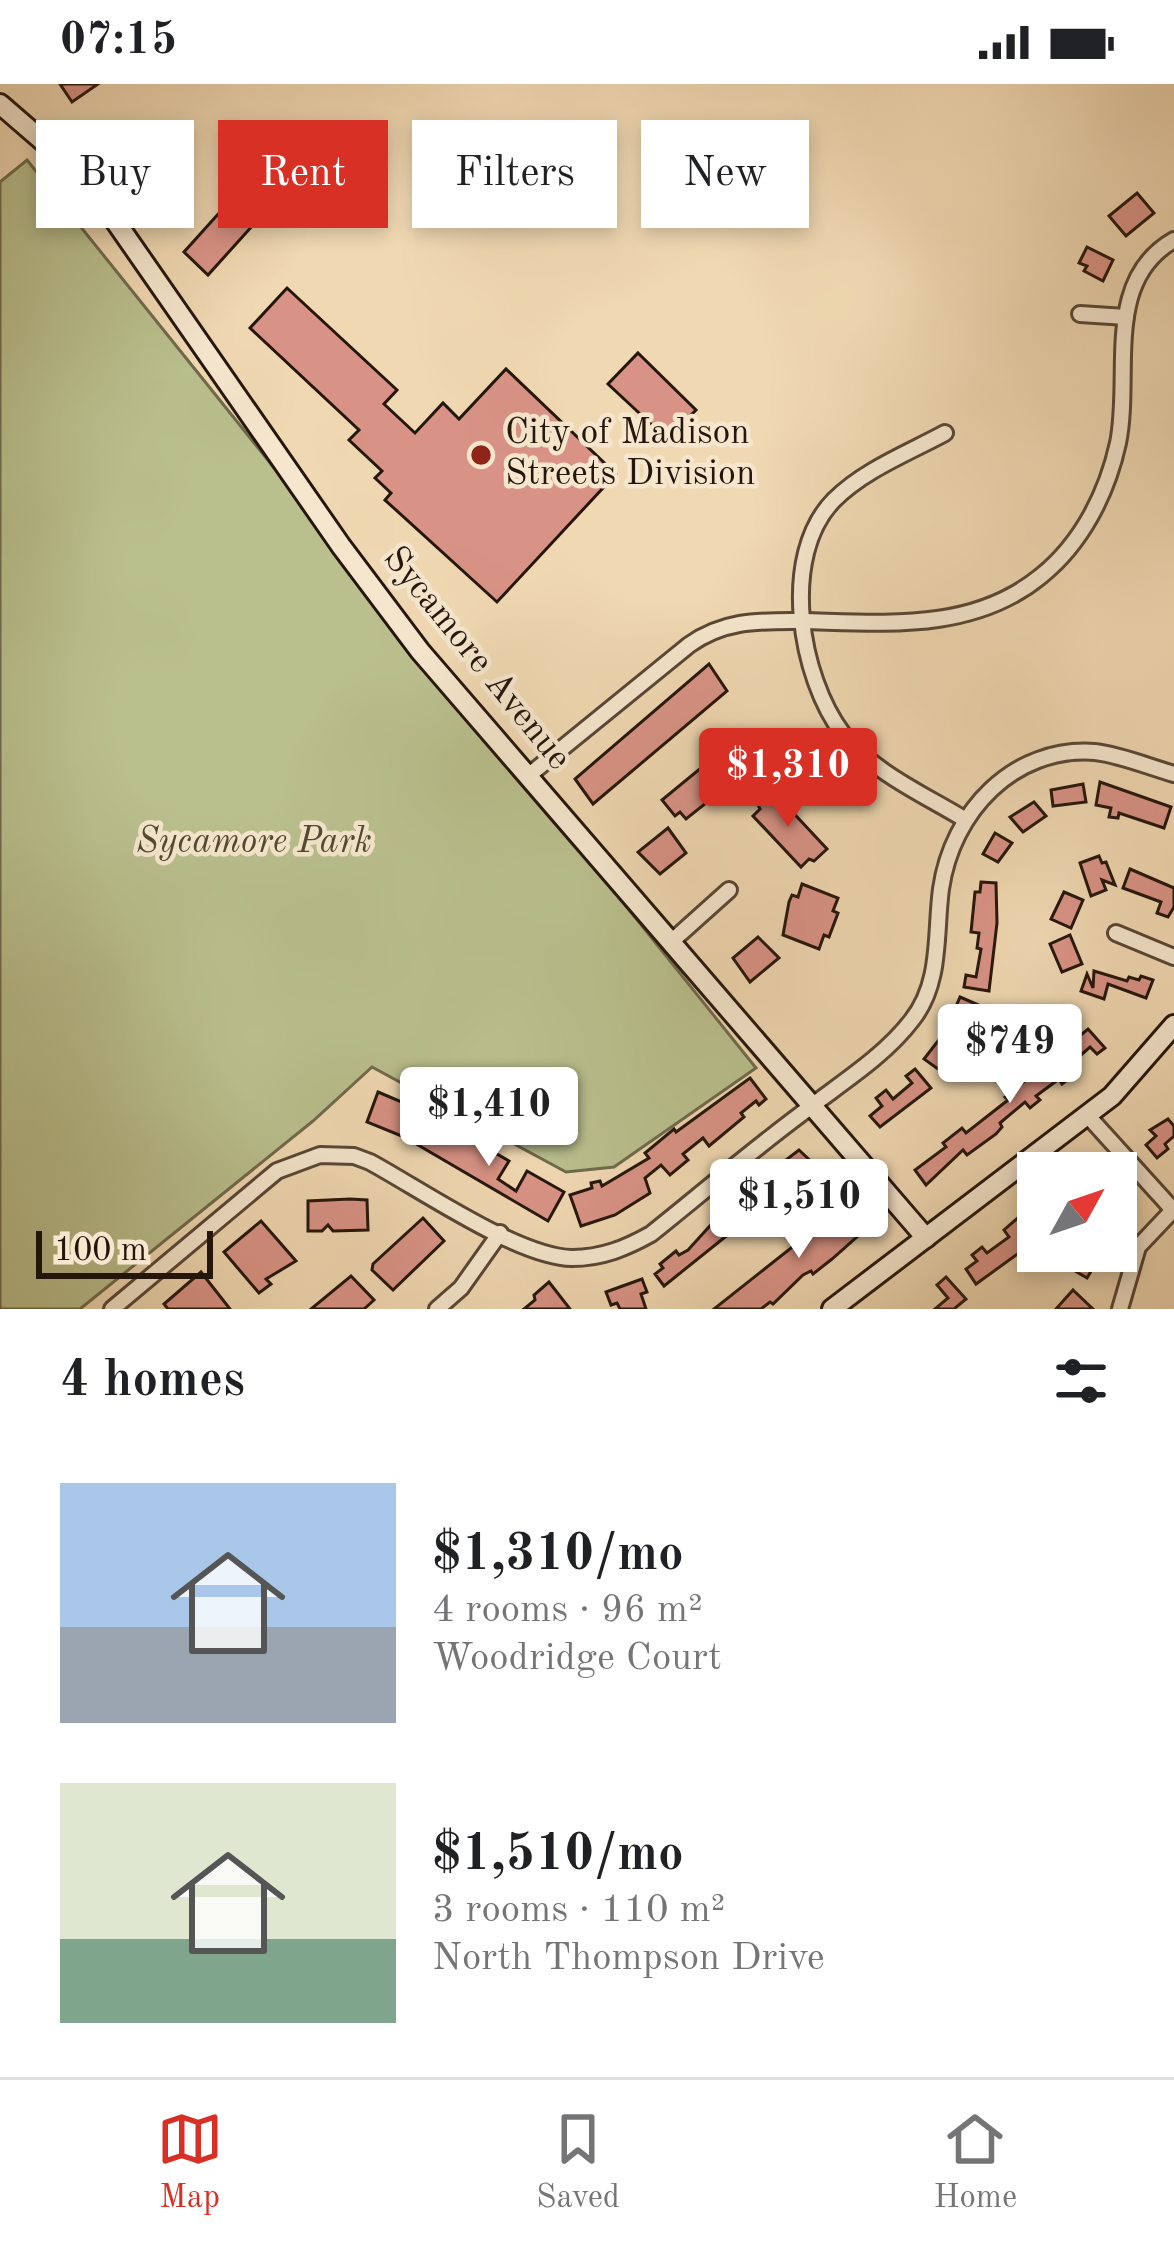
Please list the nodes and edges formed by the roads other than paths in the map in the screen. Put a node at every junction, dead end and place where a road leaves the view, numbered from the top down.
1 (0, 104) edge
2 (1174, 240) edge
3 (1079, 314) dead end
4 (1126, 317) junction
5 (945, 433) dead end
6 (803, 621) junction
7 (1174, 774) edge
8 (528, 776) junction
9 (964, 819) junction
10 (729, 890) dead end
11 (1116, 933) dead end
12 (671, 942) junction
13 (1174, 958) edge
14 (1174, 1025) edge
15 (811, 1106) junction
16 (1088, 1115) junction
17 (1173, 1210) edge
18 (500, 1233) junction
19 (926, 1238) junction
20 (112, 1309) edge
21 (437, 1309) edge
22 (832, 1309) edge
23 (1120, 1309) edge

1 - 8 street, Sycamore Avenue
2 - 4 street
3 - 4 street
4 - 6 street
5 - 6 street
6 - 8 street
6 - 9 street
7 - 9 street
8 - 12 street, Sycamore Avenue
9 - 15 street
10 - 12 street
11 - 13 street
12 - 15 street, Sycamore Avenue
14 - 16 street
15 - 18 street
15 - 19 street, Sycamore Avenue
16 - 17 street
16 - 19 street
17 - 23 street
18 - 20 street
18 - 21 street
19 - 22 street

